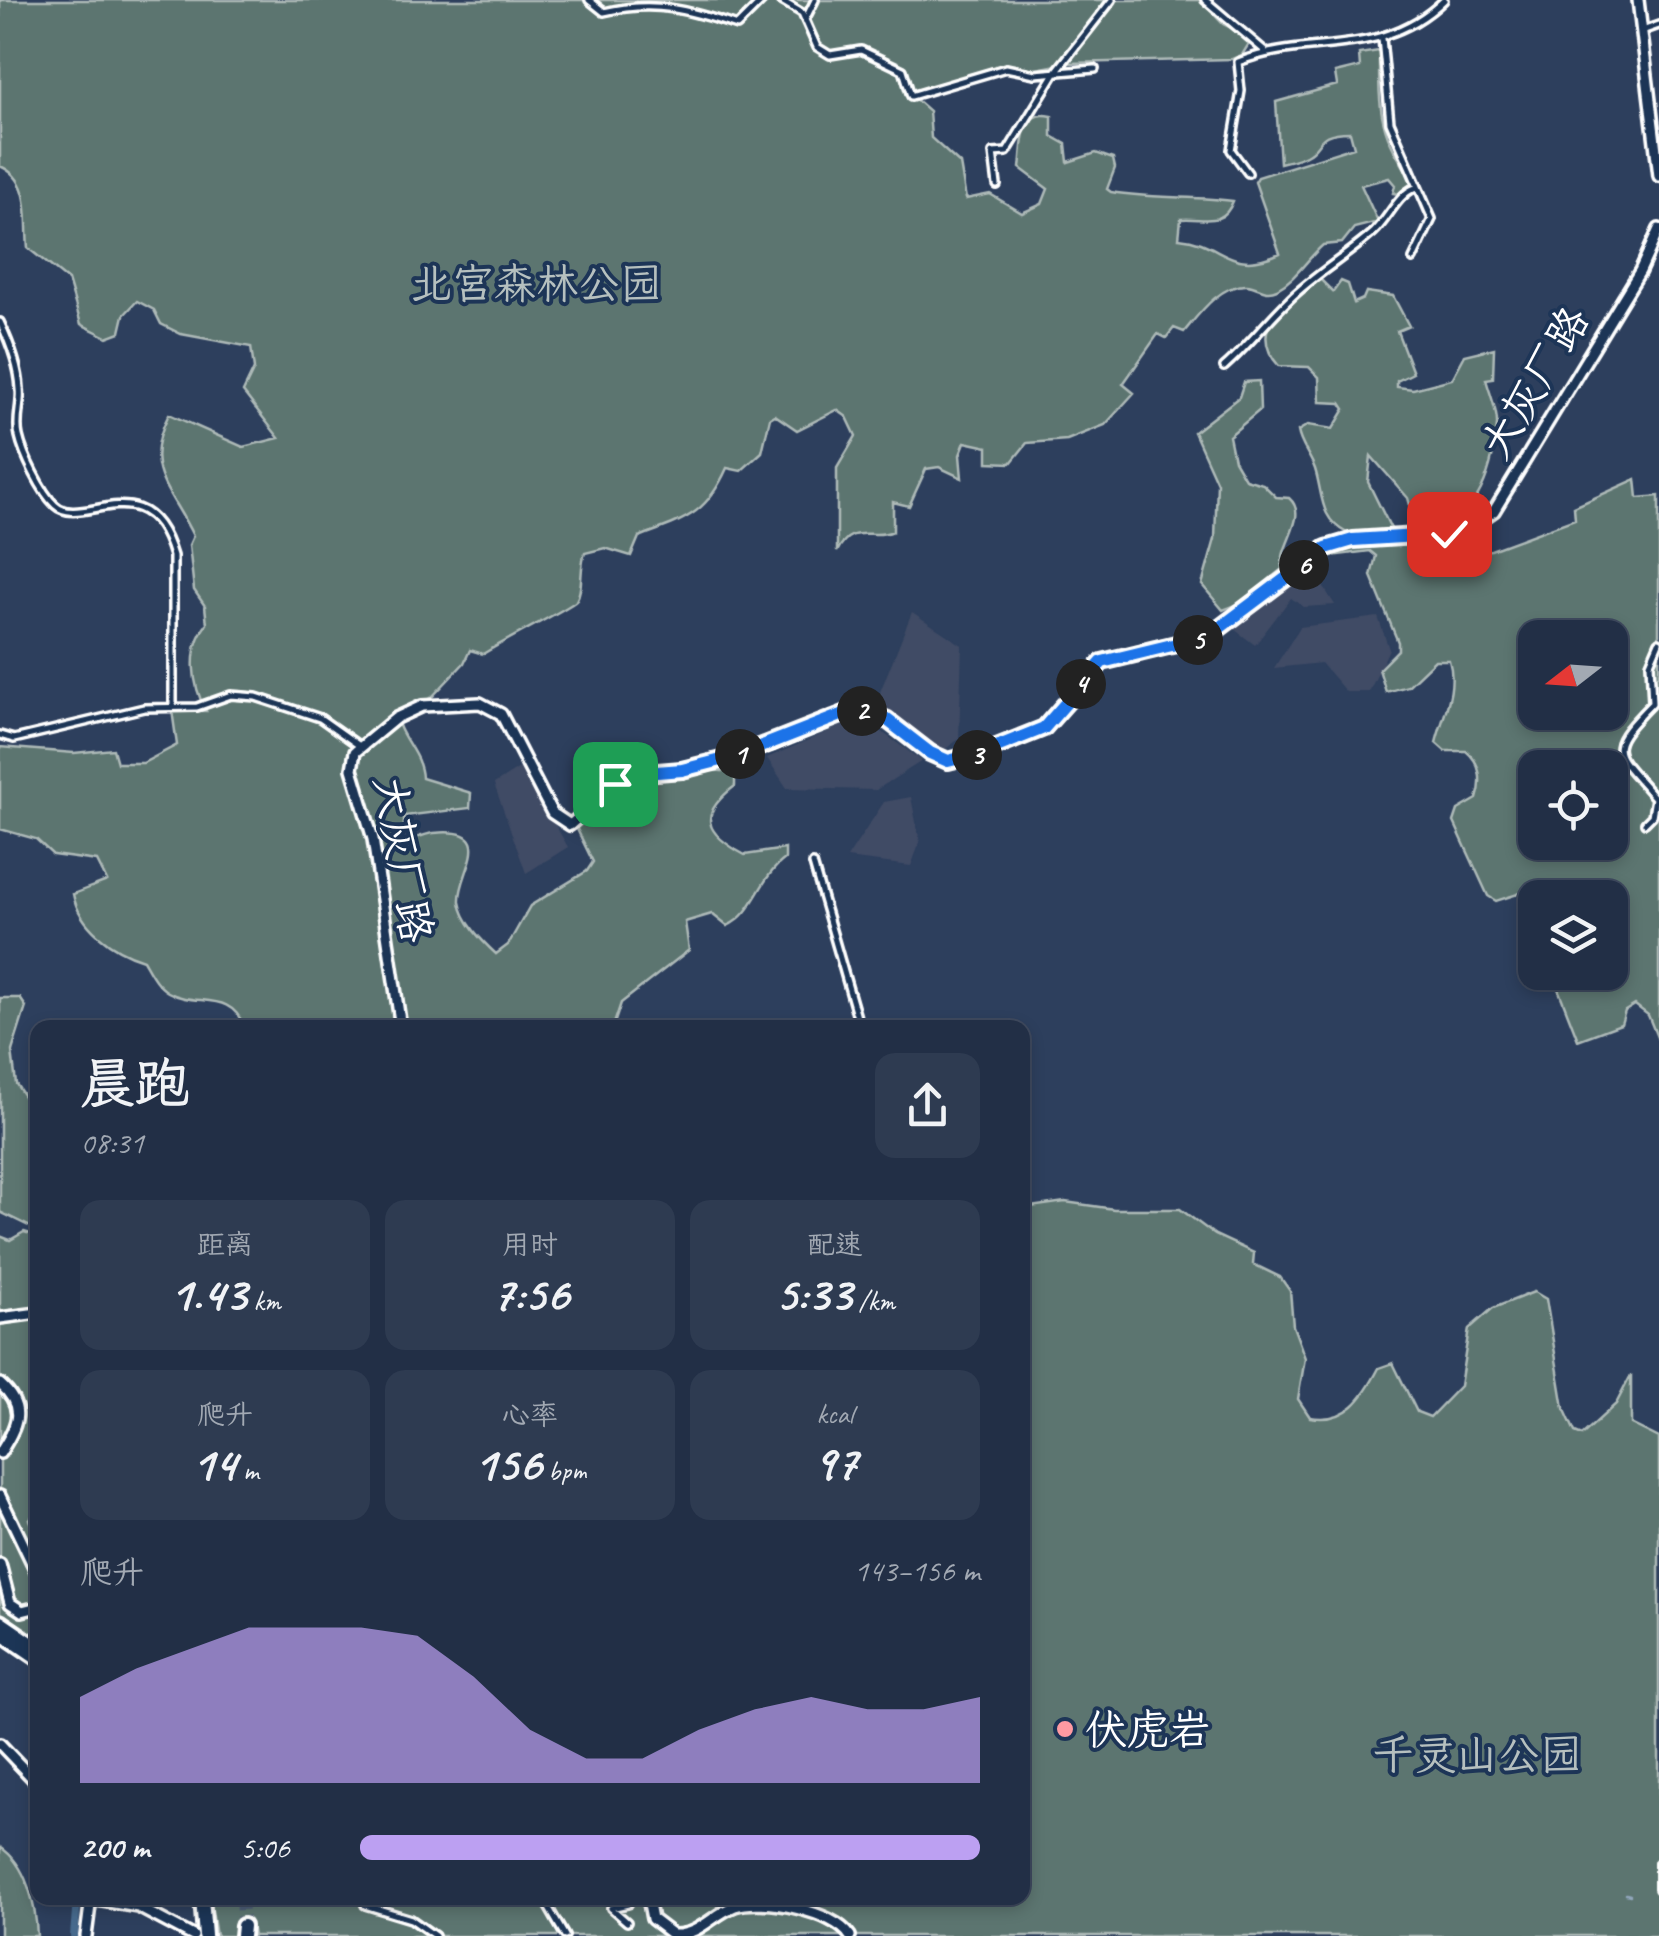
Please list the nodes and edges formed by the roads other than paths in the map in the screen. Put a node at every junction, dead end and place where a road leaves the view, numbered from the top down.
1 (589, 0) edge
2 (763, 0) edge
3 (780, 0) edge
4 (815, 0) edge
5 (1112, 0) edge
6 (1206, 0) edge
7 (1444, 0) edge
8 (1638, 0) edge
9 (806, 18) junction
10 (1659, 25) edge
11 (1642, 31) junction
12 (1382, 38) junction
13 (1266, 51) junction
14 (1095, 69) dead end
15 (1055, 73) junction
16 (1656, 132) edge
17 (1248, 173) dead end
18 (1659, 176) edge
19 (997, 185) dead end
20 (1415, 188) junction
21 (1659, 229) edge
22 (1414, 259) dead end
23 (0, 322) edge
24 (1224, 367) dead end
25 (1659, 642) edge
26 (173, 708) junction
27 (0, 735) edge
28 (361, 747) junction
29 (1645, 823) dead end
30 (813, 864) dead end
31 (400, 1020) edge
32 (858, 1020) edge
33 (30, 1315) edge
34 (0, 1318) edge
35 (0, 1384) edge
36 (0, 1453) edge
37 (0, 1496) edge
38 (30, 1558) edge
39 (0, 1564) edge
40 (30, 1610) edge
41 (0, 1622) edge
42 (0, 1632) edge
43 (30, 1643) edge
44 (30, 1653) edge
45 (0, 1744) edge
46 (30, 1776) edge
47 (1659, 1864) edge
48 (1659, 1889) edge
49 (90, 1905) edge
50 (128, 1905) edge
51 (203, 1905) edge
52 (365, 1905) edge
53 (548, 1905) edge
54 (624, 1905) edge
55 (649, 1905) edge
56 (730, 1905) edge
57 (775, 1905) edge
58 (627, 1922) dead end
59 (86, 1936) edge
60 (193, 1936) edge
61 (205, 1936) edge
62 (435, 1936) edge
63 (565, 1936) edge
64 (850, 1936) edge

1 - 2 street
3 - 9 street
4 - 9 street
5 - 15 street
6 - 13 street
7 - 12 street
8 - 11 street
9 - 15 street
10 - 11 street
11 - 16 street
12 - 13 street
12 - 20 street
13 - 17 street
14 - 15 street
15 - 19 street
16 - 18 street
20 - 22 street
20 - 24 street
21 - 28 street, 大灰厂路
23 - 26 street
25 - 29 street
26 - 27 street
26 - 28 street
28 - 31 street, 大灰厂路
30 - 32 street
33 - 34 street
35 - 36 street
37 - 38 street
39 - 40 street
41 - 43 highway
42 - 44 highway
45 - 46 street
47 - 48 street
49 - 59 street
50 - 60 street
51 - 61 highway
52 - 62 street
53 - 63 street
54 - 58 street
55 - 56 street
57 - 64 street

